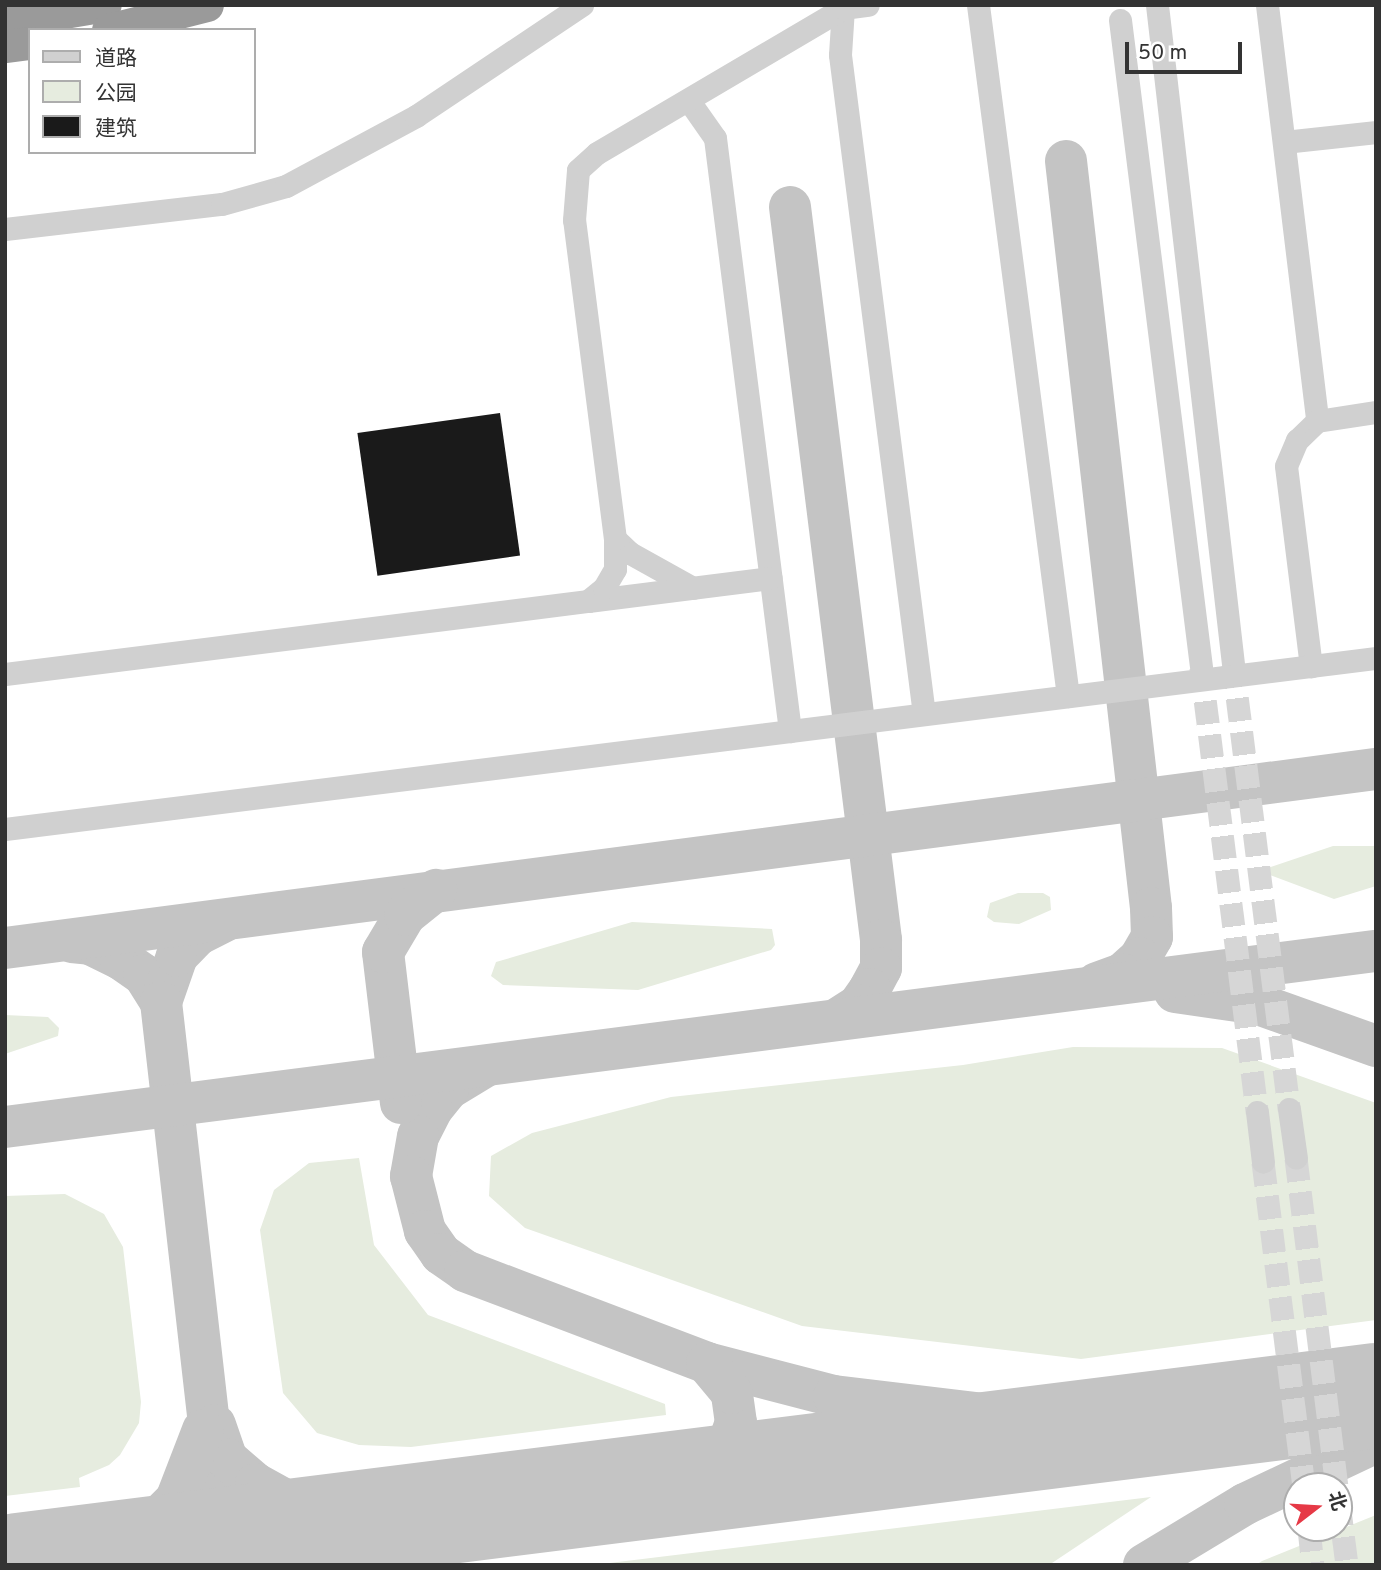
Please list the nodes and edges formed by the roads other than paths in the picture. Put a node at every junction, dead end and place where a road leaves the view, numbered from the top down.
1 (105, 5) edge
2 (206, 5) edge
3 (582, 5) edge
4 (868, 5) edge
5 (978, 5) edge
6 (1157, 5) edge
7 (1267, 5) edge
8 (844, 8) junction
9 (1120, 20) dead end
10 (5, 22) edge
11 (116, 28) edge
12 (28, 43) edge
13 (5, 46) edge
14 (689, 101) junction
15 (1376, 132) edge
16 (1284, 142) junction
17 (5, 229) edge
18 (1376, 412) edge
19 (1317, 421) junction
20 (615, 539) junction
21 (771, 578) junction
22 (693, 588) junction
23 (588, 601) junction
24 (1376, 658) edge
25 (1233, 664) tunnel mouth
26 (1311, 666) junction
27 (1201, 667) tunnel mouth
28 (5, 674) edge
29 (1068, 696) junction
30 (925, 714) junction
31 (790, 731) junction
32 (5, 829) edge
33 (1289, 1109) tunnel mouth
34 (1257, 1112) tunnel mouth
35 (1296, 1158) tunnel mouth
36 (1263, 1162) tunnel mouth

1 - 10 highway
2 - 11 highway
3 - 17 street
4 - 8 street
5 - 29 street
6 - 25 street
7 - 16 street
8 - 14 street
8 - 30 street
9 - 27 street
12 - 13 highway
14 - 20 street
14 - 21 street
15 - 16 street
16 - 19 street
18 - 19 street
19 - 26 street
20 - 22 street
20 - 23 street
21 - 22 street
21 - 31 street
22 - 23 street
23 - 28 street
24 - 26 street
26 - 29 street
29 - 30 street
30 - 31 street
31 - 32 street
33 - 35 street
34 - 36 street

